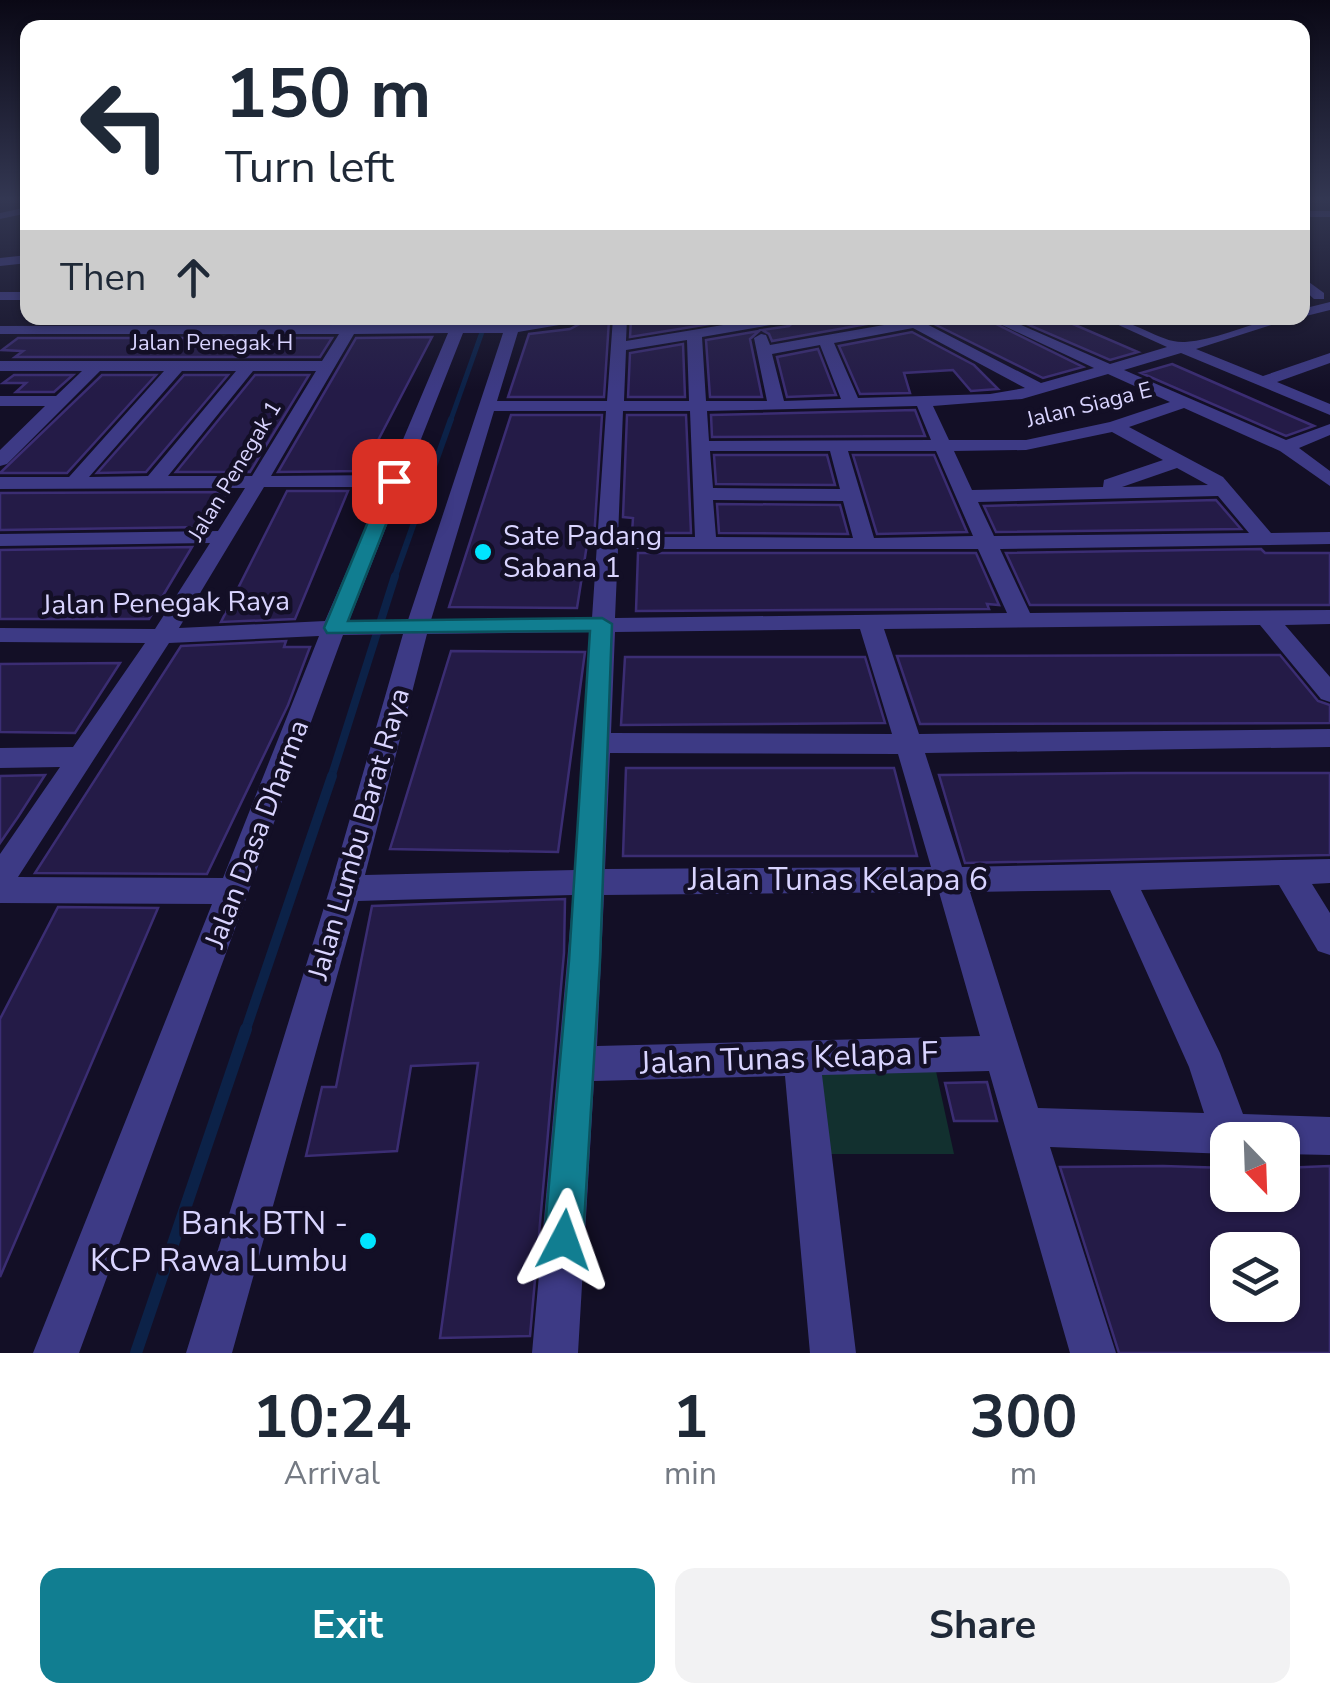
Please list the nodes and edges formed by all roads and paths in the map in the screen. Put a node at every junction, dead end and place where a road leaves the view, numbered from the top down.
1 (138, 325) edge
2 (316, 325) edge
3 (352, 325) edge
4 (464, 325) edge
5 (508, 325) edge
6 (620, 325) edge
7 (746, 325) edge
8 (758, 325) edge
9 (890, 325) edge
10 (920, 325) edge
11 (1011, 325) edge
12 (1128, 325) edge
13 (1261, 325) edge
14 (0, 330) edge
15 (132, 330) junction
16 (694, 334) junction
17 (825, 340) junction
18 (619, 346) junction
19 (1180, 348) junction
20 (764, 351) junction
21 (1325, 363) edge
22 (179, 364) junction
23 (249, 365) junction
24 (0, 366) edge
25 (96, 366) junction
26 (328, 366) junction
27 (1112, 368) junction
28 (1262, 382) junction
29 (1040, 389) junction
30 (0, 400) edge
31 (59, 400) junction
32 (922, 402) junction
33 (1186, 402) junction
34 (852, 405) junction
35 (488, 406) junction
36 (700, 406) junction
37 (777, 406) junction
38 (614, 408) junction
39 (1330, 410) edge
40 (1114, 426) junction
41 (1330, 429) edge
42 (700, 446) junction
43 (838, 446) junction
44 (1286, 447) junction
45 (942, 448) junction
46 (0, 460) edge
47 (1182, 460) junction
48 (76, 480) junction
49 (1330, 480) edge
50 (154, 481) junction
51 (256, 481) junction
52 (394, 481) junction
53 (0, 482) edge
54 (1227, 490) junction
55 (1087, 492) junction
56 (703, 494) junction
57 (850, 495) junction
58 (964, 496) junction
59 (225, 537) junction
60 (1330, 538) edge
61 (1265, 539) junction
62 (0, 540) edge
63 (986, 542) junction
64 (607, 543) junction
65 (706, 543) junction
66 (864, 544) junction
67 (1330, 617) edge
68 (1267, 618) junction
69 (1022, 622) junction
70 (870, 623) junction
71 (602, 624) junction
72 (346, 628) junction
73 (409, 628) junction
74 (0, 636) edge
75 (160, 636) junction
76 (1330, 693) edge
77 (1330, 738) edge
78 (594, 743) junction
79 (909, 744) junction
80 (78, 757) junction
81 (0, 758) edge
82 (1330, 870) edge
83 (1288, 872) junction
84 (0, 879) edge
85 (589, 879) junction
86 (953, 879) junction
87 (1121, 880) junction
88 (346, 888) junction
89 (0, 890) edge
90 (236, 891) junction
91 (1330, 941) edge
92 (1000, 1053) junction
93 (801, 1056) junction
94 (577, 1064) junction
95 (1226, 1122) edge
96 (1024, 1127) junction
97 (1210, 1135) edge
98 (1300, 1136) edge
99 (1330, 1136) edge
100 (56, 1353) edge
101 (210, 1353) edge
102 (555, 1353) edge
103 (833, 1353) edge
104 (1093, 1353) edge

1 - 15 street
2 - 15 street
3 - 26 street, Jalan Penegak 1
4 - 5 street
4 - 52 street, Jalan Dasa Dharma
5 - 35 street, Jalan Lumbu Barat Raya
6 - 18 street
7 - 16 street
8 - 20 street
9 - 17 street
10 - 29 street
11 - 27 street
12 - 19 street
13 - 19 street
14 - 15 street
15 - 25 street
16 - 18 street
16 - 36 street
17 - 20 street
17 - 34 street
18 - 38 street
19 - 27 street
19 - 28 street
20 - 37 street
21 - 28 street
22 - 23 street, Jalan Penegak H
22 - 25 street, Jalan Penegak H
22 - 48 street
23 - 26 street, Jalan Penegak H
23 - 50 street
24 - 25 street, Jalan Penegak H
25 - 31 street
26 - 51 street, Jalan Penegak 1
27 - 29 street
27 - 33 street
28 - 39 street
29 - 32 street
30 - 31 street
31 - 46 street
32 - 34 street
32 - 45 street
33 - 40 street, Jalan Siaga E
33 - 44 street
34 - 37 street
35 - 38 street
35 - 73 street, Jalan Lumbu Barat Raya
36 - 37 street
36 - 38 street
36 - 42 street
38 - 64 street
40 - 45 street, Jalan Siaga E
40 - 47 street
41 - 44 street
42 - 43 street, Jalan Siaga E
42 - 56 street
43 - 45 street, Jalan Siaga E
43 - 57 street
44 - 49 street
45 - 58 street
47 - 54 street
47 - 55 street
48 - 50 street
48 - 53 street
50 - 51 street
51 - 52 street
51 - 59 street, Jalan Penegak 1
52 - 72 street, Jalan Dasa Dharma
54 - 55 street
54 - 61 street
55 - 58 street
56 - 57 street
56 - 65 street
57 - 66 street
58 - 63 street
59 - 62 street
59 - 75 street, Jalan Penegak 1
60 - 61 street
61 - 63 street
63 - 66 street
63 - 69 street
64 - 65 street
64 - 71 street
65 - 66 street
67 - 68 street, Jalan Penegak Raya
68 - 69 street, Jalan Penegak Raya
68 - 76 street
69 - 70 street, Jalan Penegak Raya
70 - 71 street, Jalan Penegak Raya
70 - 79 street
71 - 73 street, Jalan Penegak Raya
71 - 78 street
72 - 73 street, Jalan Penegak Raya
72 - 75 street, Jalan Penegak Raya
72 - 90 street, Jalan Dasa Dharma
73 - 88 street, Jalan Lumbu Barat Raya
74 - 75 street, Jalan Penegak Raya
75 - 80 street, Jalan Penegak 1
77 - 79 street
78 - 79 street
78 - 85 street
79 - 86 street
80 - 81 street
80 - 84 street, Jalan Penegak 1
82 - 83 street, Jalan Tunas Kelapa 6
83 - 87 street, Jalan Tunas Kelapa 6
83 - 91 street
85 - 86 street, Jalan Tunas Kelapa 6
85 - 88 street, Jalan Tunas Kelapa 6
85 - 94 street
86 - 87 street, Jalan Tunas Kelapa 6
86 - 92 street
87 - 95 street
88 - 101 street, Jalan Lumbu Barat Raya
89 - 90 street
90 - 100 street, Jalan Dasa Dharma
92 - 93 street, Jalan Tunas Kelapa F
92 - 96 street
93 - 94 street, Jalan Tunas Kelapa F
93 - 103 street
94 - 102 street
96 - 97 street
96 - 104 street
98 - 99 street

